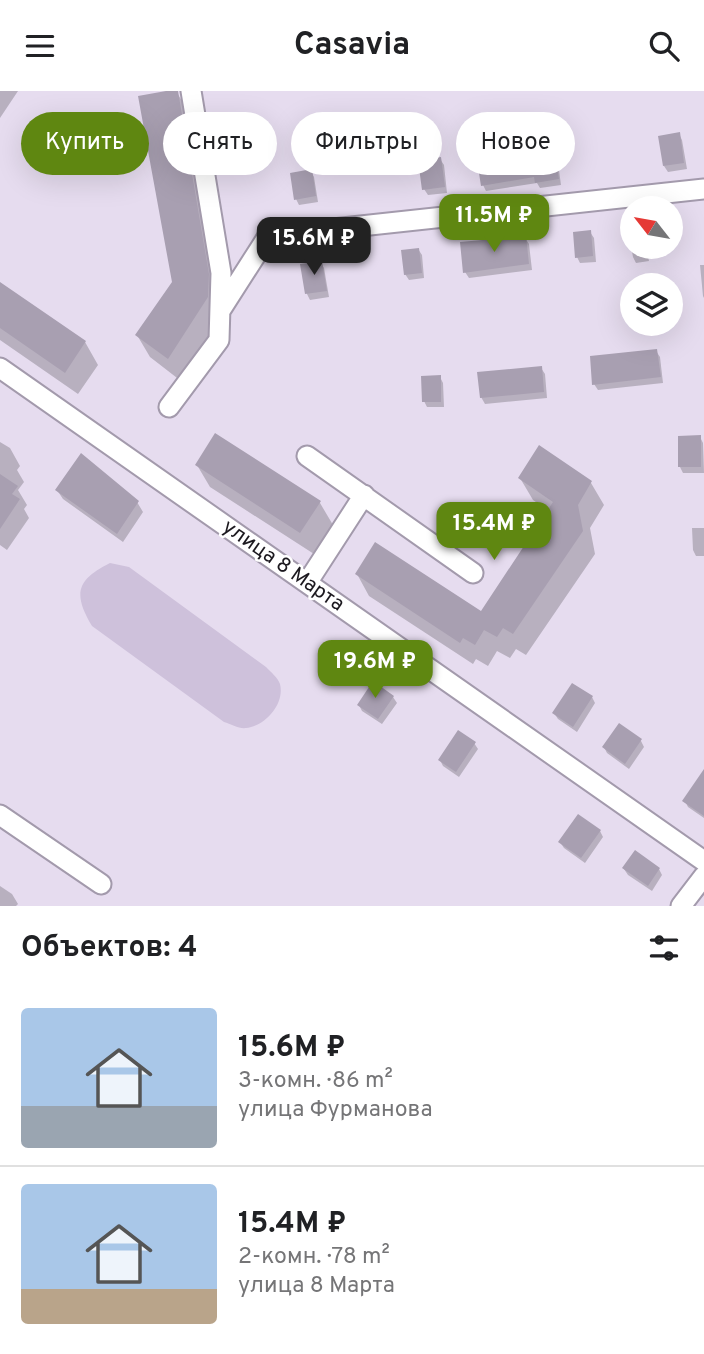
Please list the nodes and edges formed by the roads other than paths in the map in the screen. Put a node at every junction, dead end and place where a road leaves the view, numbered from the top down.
1 (191, 91) edge
2 (704, 190) edge
3 (220, 311) junction
4 (0, 368) edge
5 (169, 407) dead end
6 (307, 456) dead end
7 (363, 495) junction
8 (473, 573) dead end
9 (307, 583) junction
10 (0, 815) edge
11 (704, 861) edge
12 (704, 876) edge
13 (101, 884) dead end
14 (681, 906) edge

1 - 3 street
2 - 3 street
3 - 5 street
4 - 9 street, улица 8 Марта
6 - 7 street
7 - 8 street
7 - 9 street
9 - 11 street, улица 8 Марта
10 - 13 street
12 - 14 street

